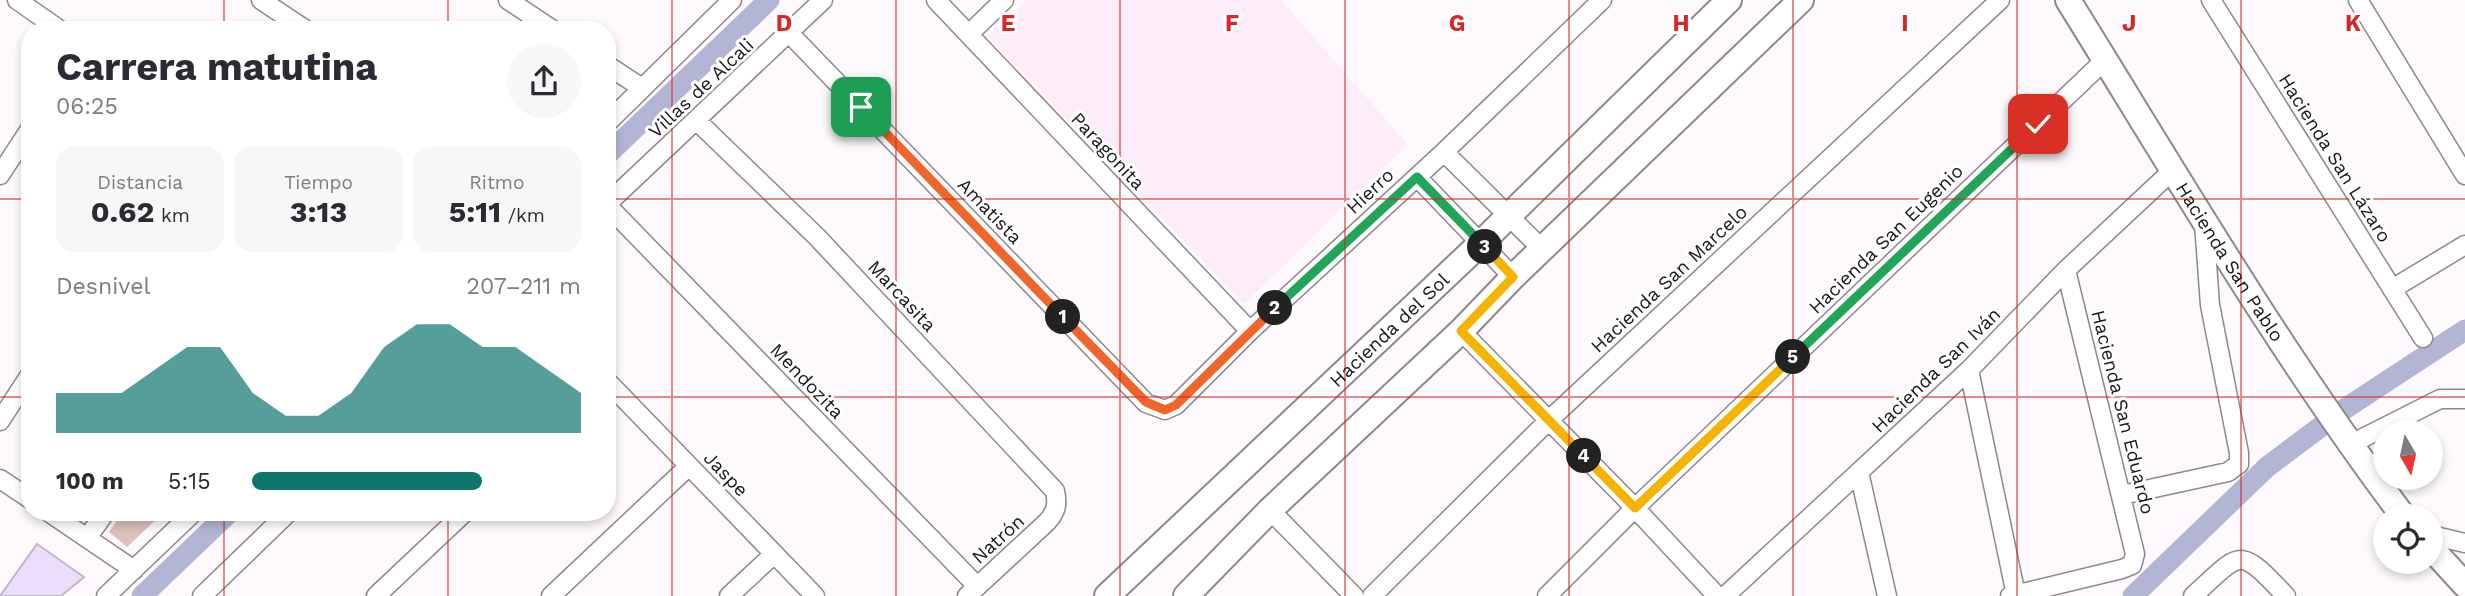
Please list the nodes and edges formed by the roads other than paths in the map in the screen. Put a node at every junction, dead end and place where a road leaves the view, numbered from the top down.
1 (17, 0) edge
2 (261, 0) edge
3 (508, 0) edge
4 (732, 0) edge
5 (823, 0) edge
6 (936, 0) edge
7 (1004, 0) edge
8 (1602, 0) edge
9 (1729, 0) edge
10 (1801, 0) edge
11 (2000, 0) edge
12 (2068, 0) edge
13 (2211, 0) edge
14 (2357, 0) edge
15 (47, 21) edge
16 (292, 21) edge
17 (540, 21) edge
18 (789, 33) junction
19 (969, 34) junction
20 (2105, 60) junction
21 (616, 71) edge
22 (642, 88) junction
23 (616, 115) edge
24 (697, 121) junction
25 (21, 143) edge
26 (1444, 152) junction
27 (2172, 171) junction
28 (2464, 171) edge
29 (0, 175) edge
30 (1417, 177) junction
31 (616, 197) edge
32 (616, 215) edge
33 (1507, 216) junction
34 (2204, 220) junction
35 (1481, 243) junction
36 (2465, 244) edge
37 (1543, 250) junction
38 (2066, 270) junction
39 (1513, 277) junction
40 (2392, 289) junction
41 (1250, 331) junction
42 (1461, 331) junction
43 (2423, 338) dead end
44 (1969, 370) junction
45 (21, 389) edge
46 (616, 390) edge
47 (2465, 399) edge
48 (1165, 410) joint
49 (1549, 420) junction
50 (0, 421) edge
51 (2347, 441) junction
52 (688, 466) junction
53 (1859, 472) junction
54 (0, 479) edge
55 (21, 493) edge
56 (2122, 495) junction
57 (2394, 504) edge
58 (1635, 508) junction
59 (1270, 510) junction
60 (1055, 512) joint
61 (62, 521) edge
62 (99, 521) edge
63 (185, 521) edge
64 (280, 521) edge
65 (456, 521) edge
66 (2443, 537) edge
67 (88, 538) junction
68 (2465, 542) edge
69 (774, 554) junction
70 (2443, 561) edge
71 (134, 570) junction
72 (2465, 585) edge
73 (972, 591) edge
74 (2013, 595) edge
75 (106, 596) edge
76 (202, 596) edge
77 (376, 596) edge
78 (551, 596) edge
79 (729, 596) edge
80 (815, 596) edge
81 (1107, 596) edge
82 (1186, 596) edge
83 (1354, 596) edge
84 (1373, 596) edge
85 (1547, 596) edge
86 (1717, 596) edge
87 (1725, 596) edge
88 (1887, 596) edge
89 (2193, 596) edge
90 (2286, 596) edge

1 - 15 street
2 - 16 street
3 - 17 street
4 - 22 street, Villas de Alcali
5 - 18 street, Villas de Alcali
6 - 19 street, Paragonita
7 - 19 street
8 - 26 street, Hierro
9 - 33 street, Hacienda del Sol
10 - 37 street
11 - 49 street, Hacienda San Marcelo
12 - 20 street, Hacienda San Pablo
13 - 40 street, Hacienda San Lázaro
14 - 28 street
18 - 24 street, Villas de Alcali
18 - 48 street, Amatista
19 - 41 street, Paragonita
20 - 27 street, Hacienda San Pablo
20 - 58 street, Hacienda San Eugenio
21 - 22 street
22 - 23 street, Villas de Alcali
24 - 31 street, Villas de Alcali
24 - 60 street, Marcasita
25 - 29 street
26 - 30 street, Hierro
26 - 33 street
27 - 34 street, Hacienda San Pablo
27 - 38 street, Hacienda San Iván
30 - 35 street
30 - 41 street, Hierro
32 - 73 street, Mendozita
33 - 35 street, Hacienda del Sol
33 - 37 street
34 - 51 street, Hacienda San Pablo
34 - 56 street
35 - 39 street
35 - 81 street, Hacienda del Sol
36 - 40 street
37 - 39 street
38 - 44 street, Hacienda San Iván
38 - 56 street, Hacienda San Eduardo
39 - 42 street
40 - 43 street, Hacienda San Lázaro
41 - 48 street, Hierro
42 - 49 street
42 - 59 street
44 - 53 street, Hacienda San Iván
44 - 74 street
45 - 50 street
46 - 52 street, Jaspe
47 - 51 street
49 - 58 street
49 - 84 street, Hacienda San Marcelo
51 - 57 street, Hacienda San Pablo
52 - 69 street, Jaspe
52 - 78 street
53 - 87 street, Hacienda San Iván
53 - 88 street
54 - 55 street
56 - 74 street, Hacienda San Eduardo
58 - 85 street, Hacienda San Eugenio
58 - 86 street
59 - 82 street
59 - 83 street
60 - 73 street, Natrón
61 - 67 street
62 - 67 street
63 - 71 street
64 - 76 street
65 - 77 street
66 - 68 street
67 - 71 street
69 - 79 street
69 - 80 street, Jaspe
70 - 72 street
71 - 75 street
89 - 90 street

